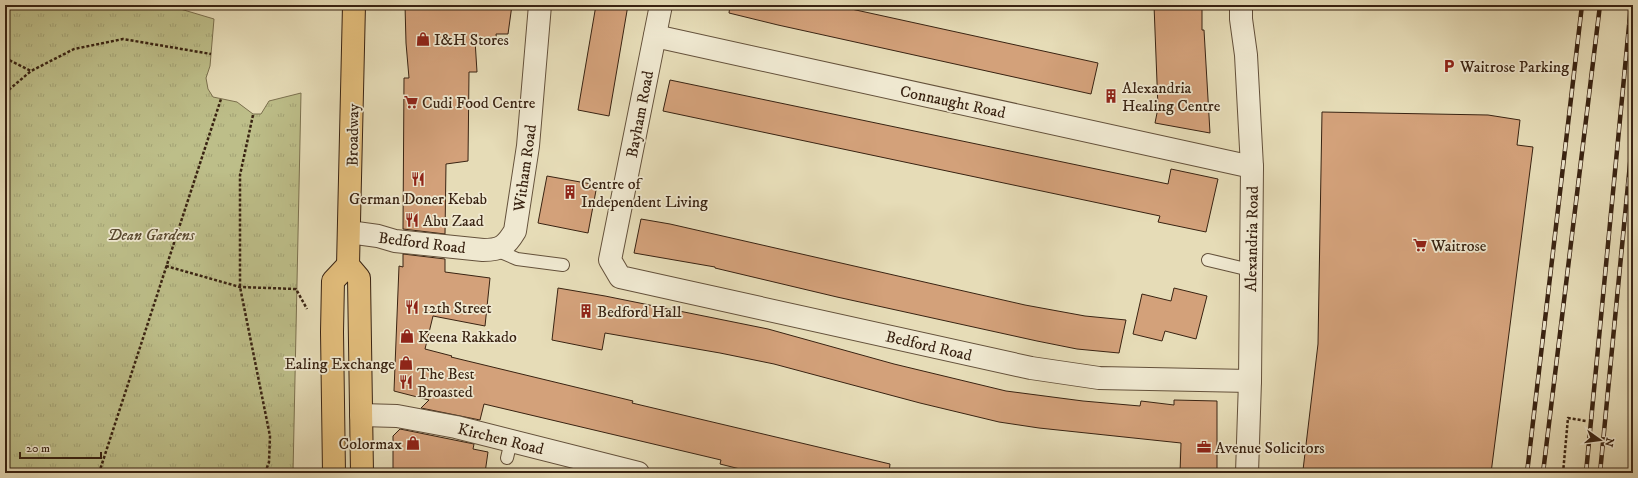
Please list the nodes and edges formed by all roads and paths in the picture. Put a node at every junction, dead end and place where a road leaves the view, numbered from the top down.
1 (354, 5) edge
2 (540, 5) edge
3 (661, 5) edge
4 (1241, 5) edge
5 (655, 36) junction
6 (211, 54) dead end
7 (5, 58) edge
8 (31, 71) junction
9 (5, 93) edge
10 (221, 99) dead end
11 (253, 114) dead end
12 (1252, 166) junction
13 (349, 232) junction
14 (496, 250) junction
15 (1208, 260) dead end
16 (348, 265) junction
17 (563, 265) dead end
18 (166, 266) junction
19 (615, 270) joint
20 (1250, 270) junction
21 (240, 287) junction
22 (311, 311) dead end
23 (1250, 381) junction
24 (361, 416) junction
25 (1586, 421) dead end
26 (99, 473) edge
27 (265, 473) edge
28 (334, 473) edge
29 (362, 473) edge
30 (638, 473) edge
31 (1247, 473) edge
32 (1563, 473) edge

1 - 13 main road, Broadway
2 - 14 street, Witham Road
3 - 5 street, Bayham Road
4 - 12 street, Alexandria Road
5 - 12 street, Connaught Road
5 - 19 street, Bayham Road
6 - 8 path
7 - 8 path
8 - 9 path
10 - 18 path
11 - 21 path
12 - 20 street, Alexandria Road
13 - 14 street, Bedford Road
13 - 16 main road, Broadway
14 - 17 lane
15 - 20 lane
16 - 24 main road
16 - 28 main road
18 - 21 path
18 - 26 path
19 - 23 street, Bedford Road
20 - 23 street, Alexandria Road
21 - 22 path
21 - 27 path
23 - 31 street, Alexandria Road
24 - 29 main road
24 - 30 street, Kirchen Road
25 - 32 path

